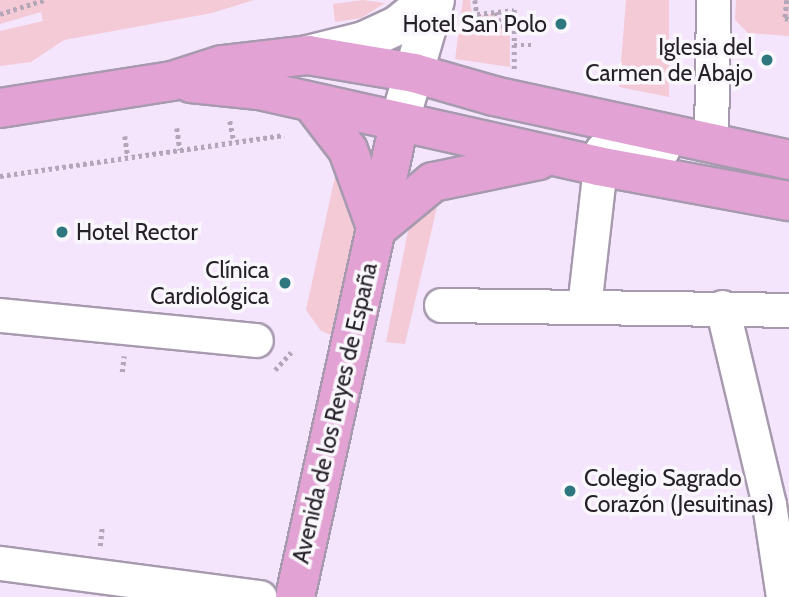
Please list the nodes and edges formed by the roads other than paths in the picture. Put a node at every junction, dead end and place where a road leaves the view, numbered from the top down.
1 (429, 0) edge
2 (435, 0) edge
3 (713, 0) edge
4 (308, 55) junction
5 (414, 73) junction
6 (172, 81) junction
7 (512, 84) junction
8 (312, 103) junction
9 (0, 108) edge
10 (400, 123) junction
11 (711, 143) junction
12 (774, 156) edge
13 (582, 162) junction
14 (789, 201) edge
15 (376, 229) junction
16 (441, 305) dead end
17 (584, 307) junction
18 (722, 307) junction
19 (789, 310) edge
20 (0, 315) edge
21 (261, 355) road end
22 (0, 563) edge
23 (260, 597) edge
24 (295, 597) edge
25 (783, 597) edge

1 - 4 main road
2 - 5 main road
3 - 11 street
4 - 5 main road
4 - 6 main road
5 - 7 main road
5 - 8 main road
5 - 10 main road
6 - 8 main road
6 - 9 main road
7 - 10 main road
7 - 11 main road
8 - 10 main road
8 - 15 main road
10 - 13 main road
10 - 15 main road, Avenida de los Reyes de España
11 - 12 main road
12 - 13 street
13 - 14 main road
13 - 15 main road
13 - 17 street
15 - 24 main road, Avenida de los Reyes de España
16 - 17 street
17 - 18 street
18 - 19 street
18 - 25 street
20 - 21 street
22 - 23 street

